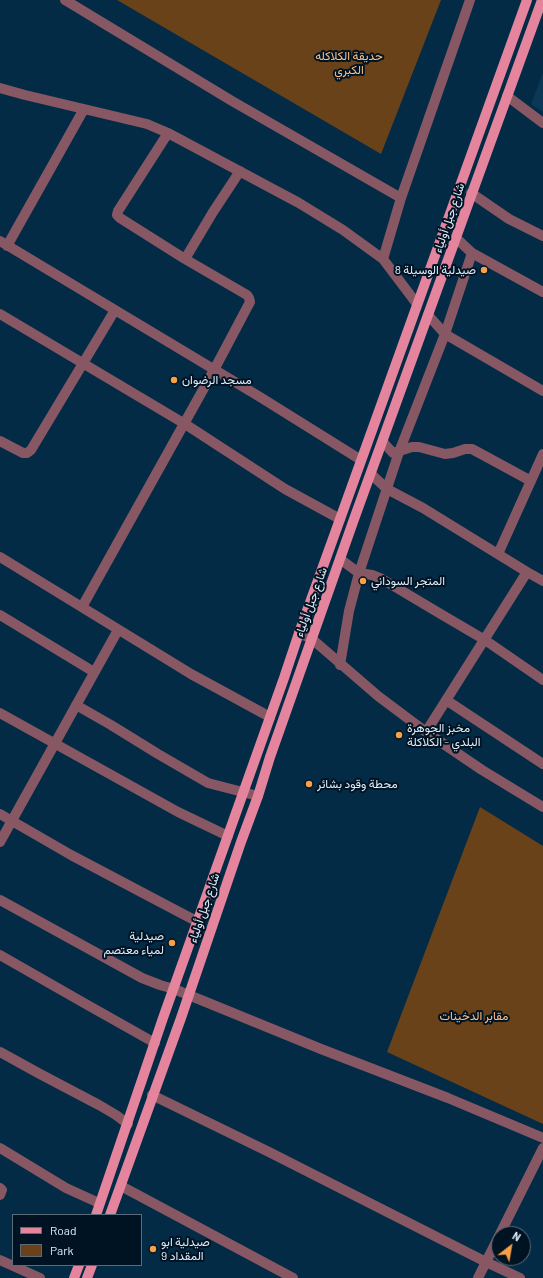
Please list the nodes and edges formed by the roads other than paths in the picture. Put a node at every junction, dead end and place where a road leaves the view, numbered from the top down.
1 (65, 0) edge
2 (470, 0) edge
3 (527, 0) edge
4 (542, 0) edge
5 (0, 88) edge
6 (508, 96) junction
7 (84, 109) junction
8 (543, 123) edge
9 (168, 133) junction
10 (240, 171) junction
11 (471, 193) junction
12 (401, 198) junction
13 (543, 236) edge
14 (456, 238) junction
15 (4, 244) edge
16 (472, 253) junction
17 (185, 259) junction
18 (383, 259) junction
19 (543, 292) edge
20 (417, 304) junction
21 (115, 310) junction
22 (0, 314) edge
23 (428, 315) junction
24 (445, 334) junction
25 (82, 363) junction
26 (214, 370) junction
27 (543, 391) edge
28 (185, 424) junction
29 (0, 440) edge
30 (383, 442) junction
31 (399, 452) junction
32 (543, 454) edge
33 (361, 460) junction
34 (371, 474) junction
35 (531, 481) junction
36 (387, 489) junction
37 (340, 519) junction
38 (498, 554) junction
39 (0, 557) edge
40 (340, 559) junction
41 (527, 572) junction
42 (359, 573) junction
43 (543, 581) edge
44 (82, 607) junction
45 (0, 615) edge
46 (118, 630) junction
47 (299, 633) junction
48 (312, 639) junction
49 (485, 640) junction
50 (340, 664) junction
51 (94, 672) junction
52 (543, 680) edge
53 (446, 700) junction
54 (76, 705) junction
55 (0, 713) edge
56 (270, 717) junction
57 (426, 732) junction
58 (55, 743) junction
59 (543, 764) edge
60 (244, 792) junction
61 (258, 796) junction
62 (543, 806) edge
63 (0, 814) edge
64 (13, 820) junction
65 (228, 836) junction
66 (0, 842) edge
67 (0, 900) edge
68 (198, 922) junction
69 (0, 955) edge
70 (174, 989) junction
71 (189, 994) junction
72 (155, 1043) junction
73 (0, 1052) edge
74 (152, 1096) junction
75 (128, 1124) junction
76 (543, 1138) edge
77 (0, 1148) edge
78 (543, 1148) edge
79 (121, 1186) junction
80 (0, 1188) edge
81 (0, 1195) edge
82 (100, 1203) junction
83 (96, 1214) edge
84 (110, 1214) edge
85 (504, 1226) edge
86 (491, 1252) edge
87 (0, 1260) edge
88 (486, 1262) junction
89 (12, 1265) edge
90 (13, 1266) edge
91 (78, 1266) edge
92 (92, 1266) edge
93 (40, 1278) edge
94 (74, 1278) edge
95 (87, 1278) edge
96 (293, 1278) edge
97 (478, 1278) edge
98 (520, 1278) edge

1 - 12 street
2 - 12 street
3 - 20 main road, شارع جبل أولياء
4 - 6 main road, شارع جبل أولياء
5 - 7 street
6 - 8 street
6 - 11 main road, شارع جبل أولياء
7 - 9 street
7 - 15 street
9 - 10 street
9 - 17 street
10 - 17 street
10 - 18 street
11 - 13 street
11 - 14 main road, شارع جبل أولياء
12 - 18 street
14 - 16 street
14 - 23 main road, شارع جبل أولياء
15 - 21 street
16 - 19 street
16 - 24 street
17 - 26 street
18 - 20 street
20 - 33 main road, شارع جبل أولياء
21 - 25 street
21 - 26 street
22 - 25 street
23 - 24 street
23 - 30 main road, شارع جبل أولياء
24 - 27 street
24 - 31 street
25 - 28 street
25 - 29 street
26 - 28 street
26 - 33 street
28 - 37 street
28 - 44 street
30 - 31 street
30 - 34 main road, شارع جبل أولياء
31 - 35 street
31 - 36 street
32 - 35 street
33 - 37 main road, شارع جبل أولياء
34 - 36 street
34 - 40 main road, شارع جبل أولياء
35 - 38 street
36 - 38 street
36 - 42 street
37 - 47 main road, شارع جبل أولياء
38 - 41 street
39 - 44 street
40 - 42 street
40 - 48 main road, شارع جبل أولياء
41 - 43 street
41 - 49 street
42 - 49 street
42 - 50 street
44 - 46 street
45 - 51 street
46 - 51 street
46 - 56 street
47 - 48 street
47 - 56 main road, شارع جبل أولياء
48 - 50 street
48 - 61 main road, شارع جبل أولياء
49 - 52 street
49 - 53 street
50 - 57 street
51 - 54 street
53 - 57 street
53 - 59 street
54 - 58 street
54 - 60 street
55 - 58 street
56 - 60 main road, شارع جبل أولياء
57 - 62 street
58 - 64 street
58 - 65 street
60 - 61 street
60 - 65 main road, شارع جبل أولياء
61 - 71 main road, شارع جبل أولياء
63 - 64 street
64 - 66 street
64 - 68 street
65 - 68 main road, شارع جبل أولياء
67 - 70 street
68 - 70 main road, شارع جبل أولياء
69 - 72 street
70 - 71 street
70 - 72 main road, شارع جبل أولياء
71 - 74 main road, شارع جبل أولياء
71 - 76 street
72 - 75 main road, شارع جبل أولياء
73 - 75 street
74 - 79 main road, شارع جبل أولياء
74 - 88 street
75 - 82 main road, شارع جبل أولياء
77 - 82 street
78 - 85 street
79 - 84 main road, شارع جبل أولياء
79 - 96 street
80 - 81 street
82 - 83 main road, شارع جبل أولياء
86 - 88 street
87 - 89 street
88 - 97 street
88 - 98 street
90 - 93 street
91 - 94 main road
92 - 95 main road

